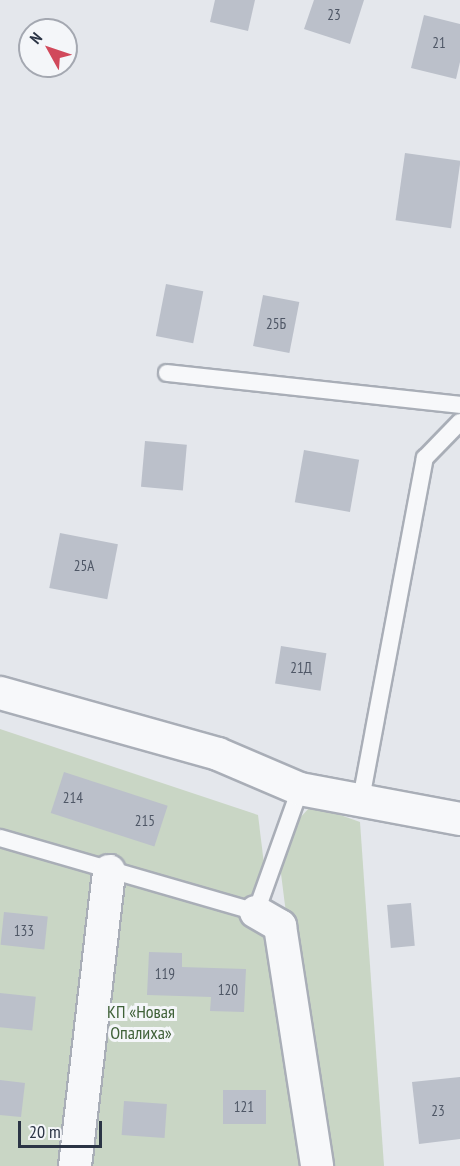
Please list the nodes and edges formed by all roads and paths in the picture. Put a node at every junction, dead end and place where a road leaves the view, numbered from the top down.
1 (168, 373) dead end
2 (460, 405) edge
3 (460, 422) edge
4 (0, 693) edge
5 (300, 789) junction
6 (361, 798) junction
7 (460, 819) edge
8 (0, 838) edge
9 (108, 871) junction
10 (256, 912) junction
11 (75, 1166) edge
12 (317, 1166) edge

1 - 2 lane
3 - 6 lane
4 - 5 street
5 - 6 street
5 - 10 lane
6 - 7 street
8 - 9 lane
9 - 10 lane
9 - 11 street
10 - 12 street

